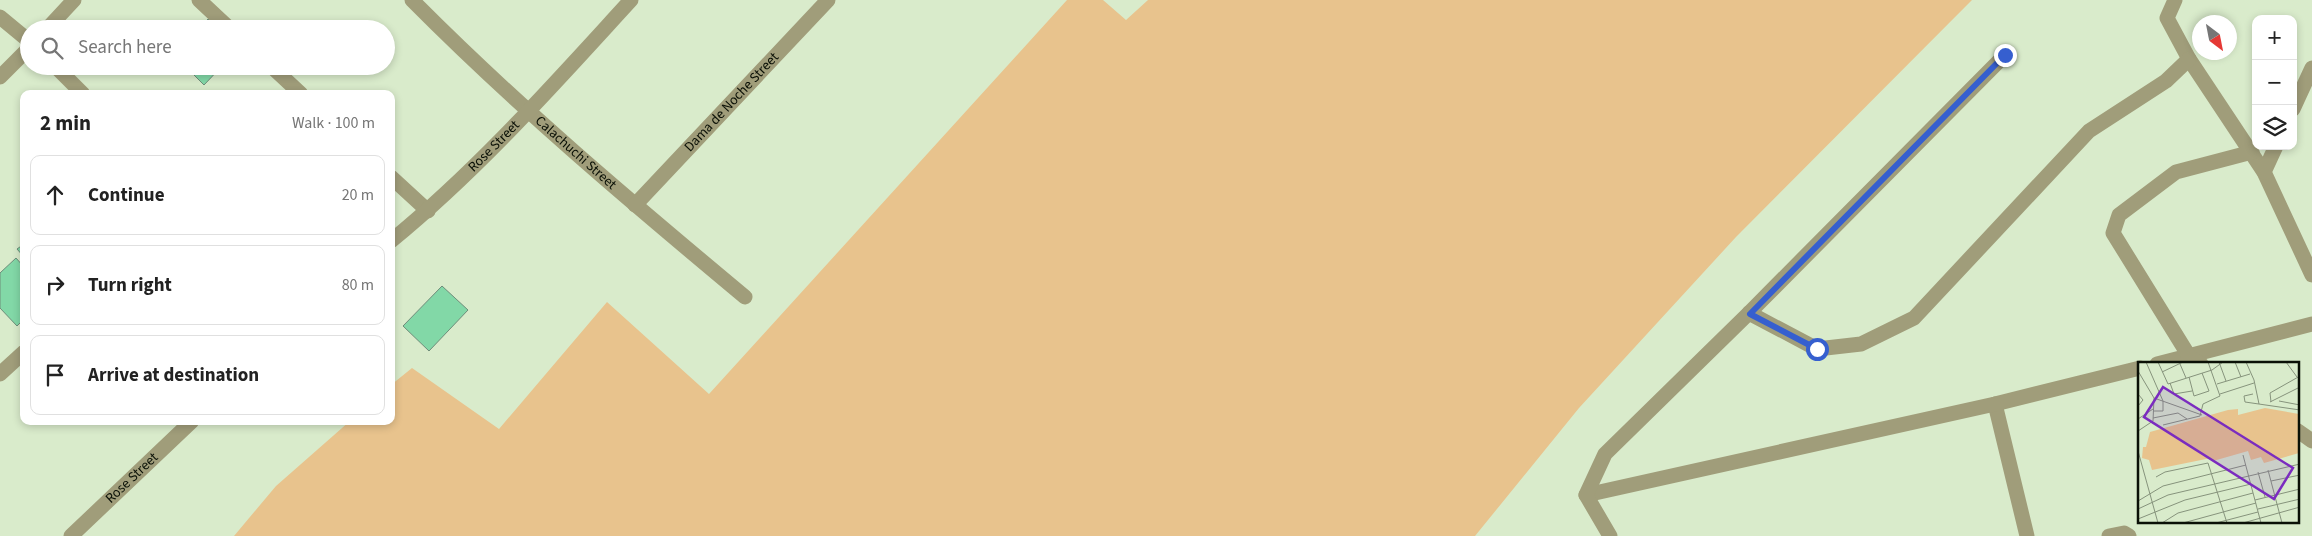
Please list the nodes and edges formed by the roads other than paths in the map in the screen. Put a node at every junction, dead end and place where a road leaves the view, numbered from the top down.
1 (74, 0) edge
2 (198, 0) edge
3 (631, 0) edge
4 (828, 0) edge
5 (2175, 0) edge
6 (414, 1) edge
7 (0, 17) edge
8 (55, 20) edge
9 (220, 20) edge
10 (20, 34) edge
11 (2005, 55) dead end
12 (20, 57) edge
13 (2189, 59) junction
14 (2312, 68) edge
15 (64, 75) edge
16 (281, 75) edge
17 (0, 77) edge
18 (79, 90) edge
19 (297, 90) edge
20 (2295, 105) edge
21 (529, 112) junction
22 (2274, 150) edge
23 (2252, 152) junction
24 (2264, 172) junction
25 (395, 181) edge
26 (635, 205) junction
27 (428, 211) junction
28 (395, 239) edge
29 (2312, 275) edge
30 (745, 297) dead end
31 (1750, 314) junction
32 (2312, 324) edge
33 (20, 356) edge
34 (2195, 360) edge
35 (2176, 362) edge
36 (2138, 368) edge
37 (0, 374) edge
38 (1995, 404) junction
39 (188, 425) edge
40 (2300, 432) edge
41 (2312, 441) edge
42 (1586, 494) junction
43 (71, 536) edge
44 (1610, 536) edge
45 (2027, 536) edge
46 (2109, 536) edge
47 (2129, 536) edge

1 - 8 street
2 - 9 street
3 - 21 street, Rose Street
4 - 26 street, Dama de Noche Street
5 - 13 street
6 - 21 street, Calachuchi Street
7 - 10 street
11 - 31 street
12 - 17 street
13 - 23 street
13 - 31 street
14 - 20 street
15 - 18 street
16 - 19 street
21 - 26 street, Calachuchi Street
21 - 27 street, Rose Street
22 - 24 street
23 - 24 street
23 - 34 street
24 - 29 street
25 - 27 street
26 - 30 street, Calachuchi Street
27 - 28 street, Rose Street
31 - 42 street
32 - 34 street
33 - 37 street
34 - 35 street
36 - 38 street
38 - 42 street
38 - 45 street
39 - 43 street, Rose Street
40 - 41 street
42 - 44 street
46 - 47 street

